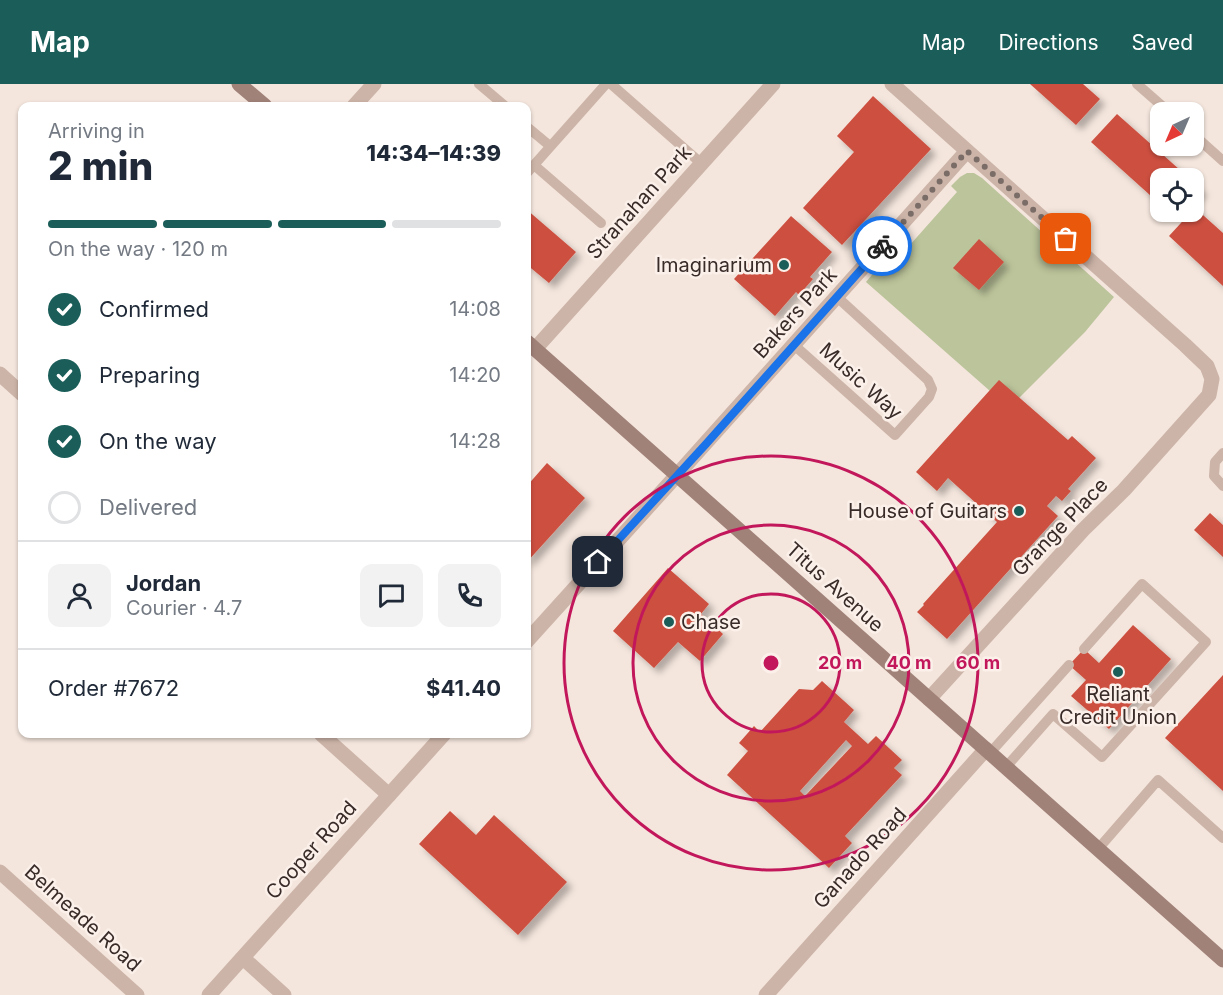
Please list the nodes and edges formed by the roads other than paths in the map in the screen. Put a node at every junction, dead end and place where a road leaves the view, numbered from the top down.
1 (239, 84) edge
2 (374, 84) edge
3 (479, 84) edge
4 (606, 84) edge
5 (611, 84) edge
6 (773, 84) edge
7 (892, 84) edge
8 (1137, 84) edge
9 (259, 102) edge
10 (358, 102) edge
11 (500, 102) edge
12 (1158, 102) edge
13 (531, 130) edge
14 (1204, 144) edge
15 (550, 146) junction
16 (967, 151) junction
17 (1223, 161) edge
18 (702, 164) junction
19 (531, 168) edge
20 (531, 170) edge
21 (601, 223) dead end
22 (837, 297) junction
23 (531, 345) edge
24 (794, 345) junction
25 (0, 374) edge
26 (18, 390) edge
27 (1223, 453) edge
28 (677, 475) junction
29 (1223, 486) edge
30 (531, 636) edge
31 (1084, 649) dead end
32 (1069, 665) dead end
33 (929, 699) junction
34 (325, 738) edge
35 (440, 738) edge
36 (988, 751) junction
37 (1006, 767) junction
38 (389, 795) junction
39 (1223, 838) edge
40 (1098, 849) junction
41 (0, 872) edge
42 (243, 958) junction
43 (1223, 960) edge
44 (137, 995) edge
45 (209, 995) edge
46 (284, 995) edge
47 (766, 995) edge

1 - 9 main road
2 - 10 street
3 - 11 lane
4 - 15 lane
5 - 18 lane
6 - 18 street, Stranahan Park
7 - 16 street
8 - 12 lane
13 - 15 lane
14 - 17 lane
15 - 19 lane
16 - 22 street, Bakers Park
16 - 33 street, Grange Place
18 - 23 street, Stranahan Park
20 - 21 lane
22 - 24 street, Bakers Park
22 - 24 lane, Music Way
23 - 28 main road, Titus Avenue
24 - 28 street, Bakers Park
25 - 26 street
27 - 29 lane
28 - 30 street
28 - 33 main road, Titus Avenue
31 - 37 lane
32 - 36 lane
33 - 36 main road, Titus Avenue
34 - 38 street
35 - 38 street, Cooper Road
36 - 37 main road, Titus Avenue
36 - 47 street, Ganado Road
37 - 40 main road, Titus Avenue
38 - 42 street, Cooper Road
39 - 40 lane
40 - 43 main road, Titus Avenue
41 - 44 street, Belmeade Road
42 - 45 street, Cooper Road
42 - 46 street

